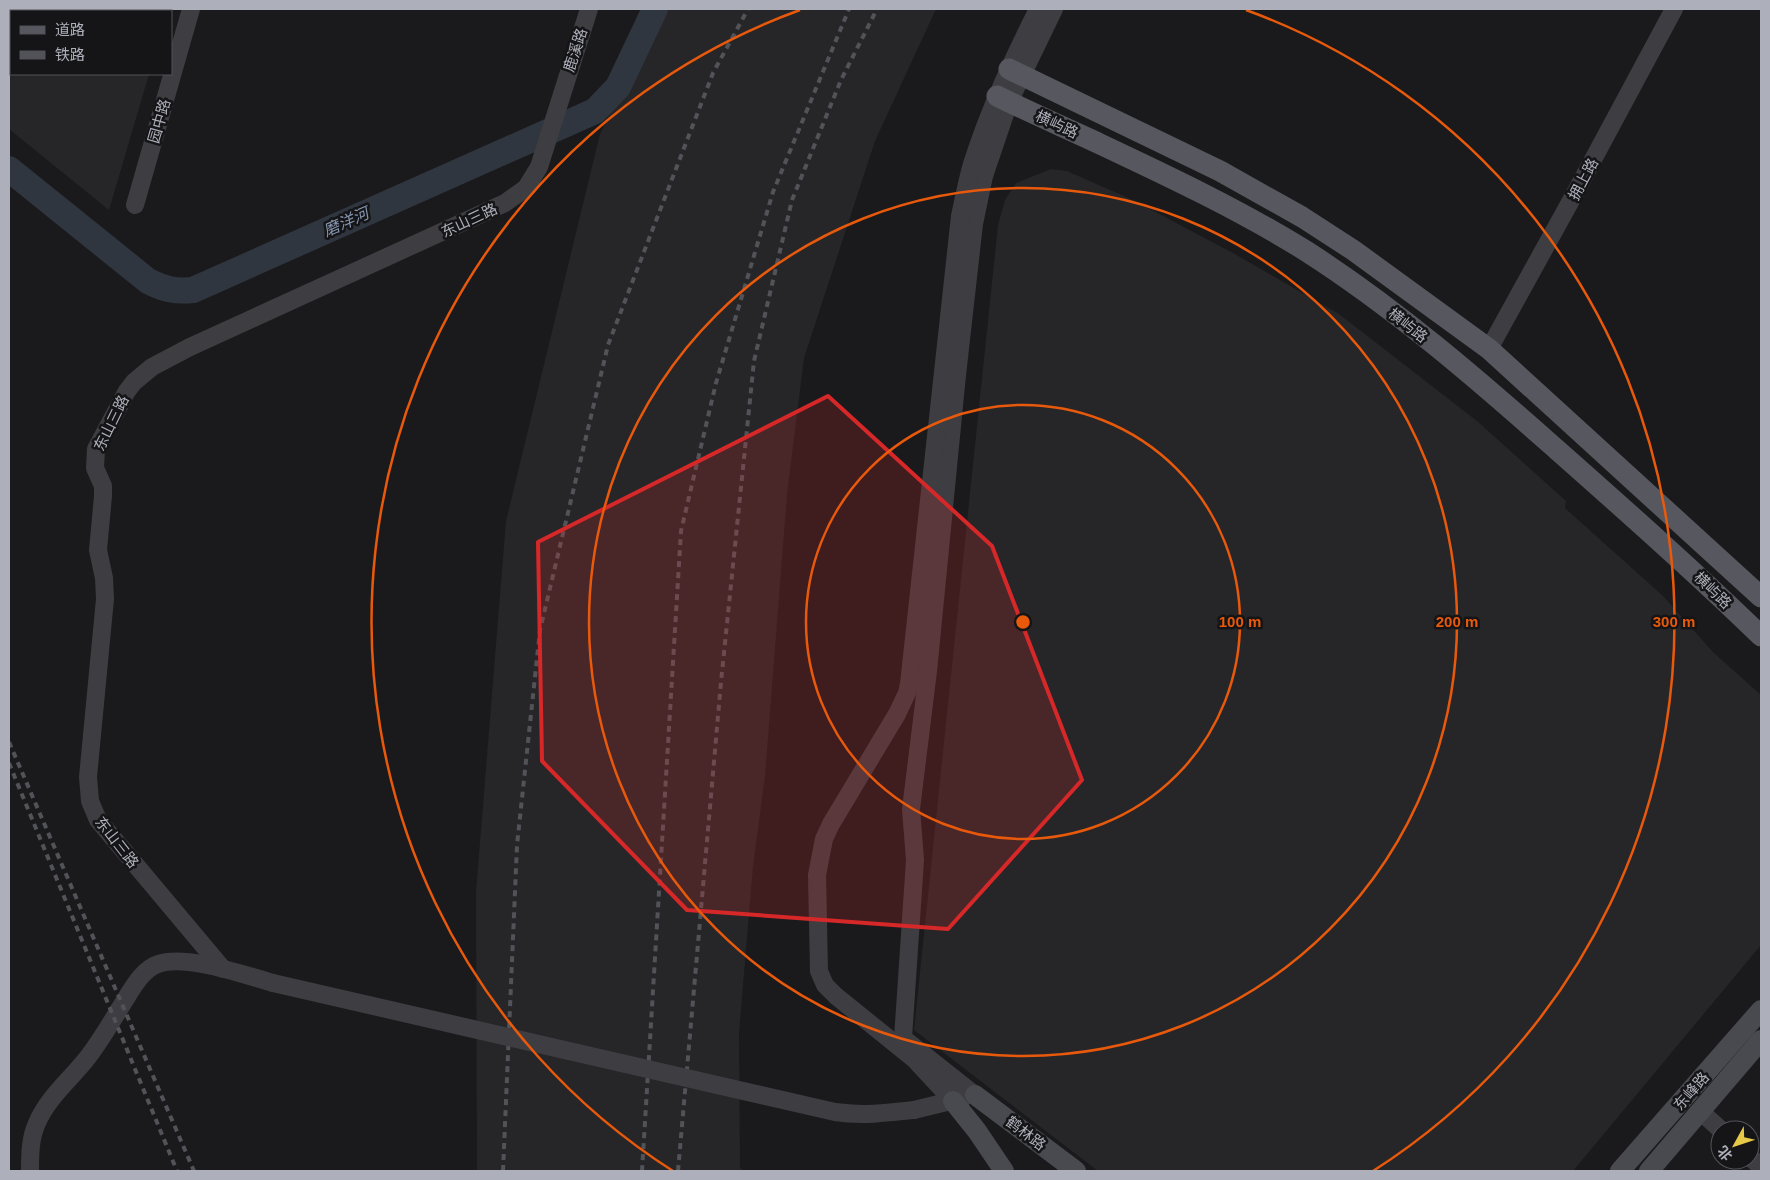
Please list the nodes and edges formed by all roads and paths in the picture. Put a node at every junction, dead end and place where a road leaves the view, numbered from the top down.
1 (191, 9) edge
2 (589, 9) edge
3 (1038, 9) edge
4 (1054, 9) edge
5 (1674, 9) edge
6 (1015, 72) junction
7 (1003, 99) junction
8 (538, 167) joint
9 (135, 205) dead end
10 (1489, 348) junction
11 (1761, 597) edge
12 (1761, 636) edge
13 (223, 969) junction
14 (1761, 1010) edge
15 (1761, 1040) edge
16 (975, 1095) junction
17 (953, 1101) junction
18 (1700, 1111) junction
19 (1710, 1120) edge
20 (30, 1171) edge
21 (1004, 1171) edge
22 (1076, 1171) edge
23 (1620, 1171) edge
24 (1649, 1171) edge

1 - 9 street, 园中路
2 - 8 street, 鹿溪路
3 - 6 street
4 - 6 street
5 - 10 street, 拥上路
6 - 7 street
6 - 10 main road, 横屿路
7 - 12 main road, 横屿路
7 - 16 street
7 - 17 street
8 - 13 street, 东山三路
10 - 11 main road, 横屿路
13 - 17 street, bridge
13 - 20 street
14 - 23 main road, 东峰路
15 - 18 main road, 东峰路
16 - 17 street
16 - 22 main road, 鹤林路
17 - 21 main road
18 - 19 street
18 - 24 main road, 东峰路

